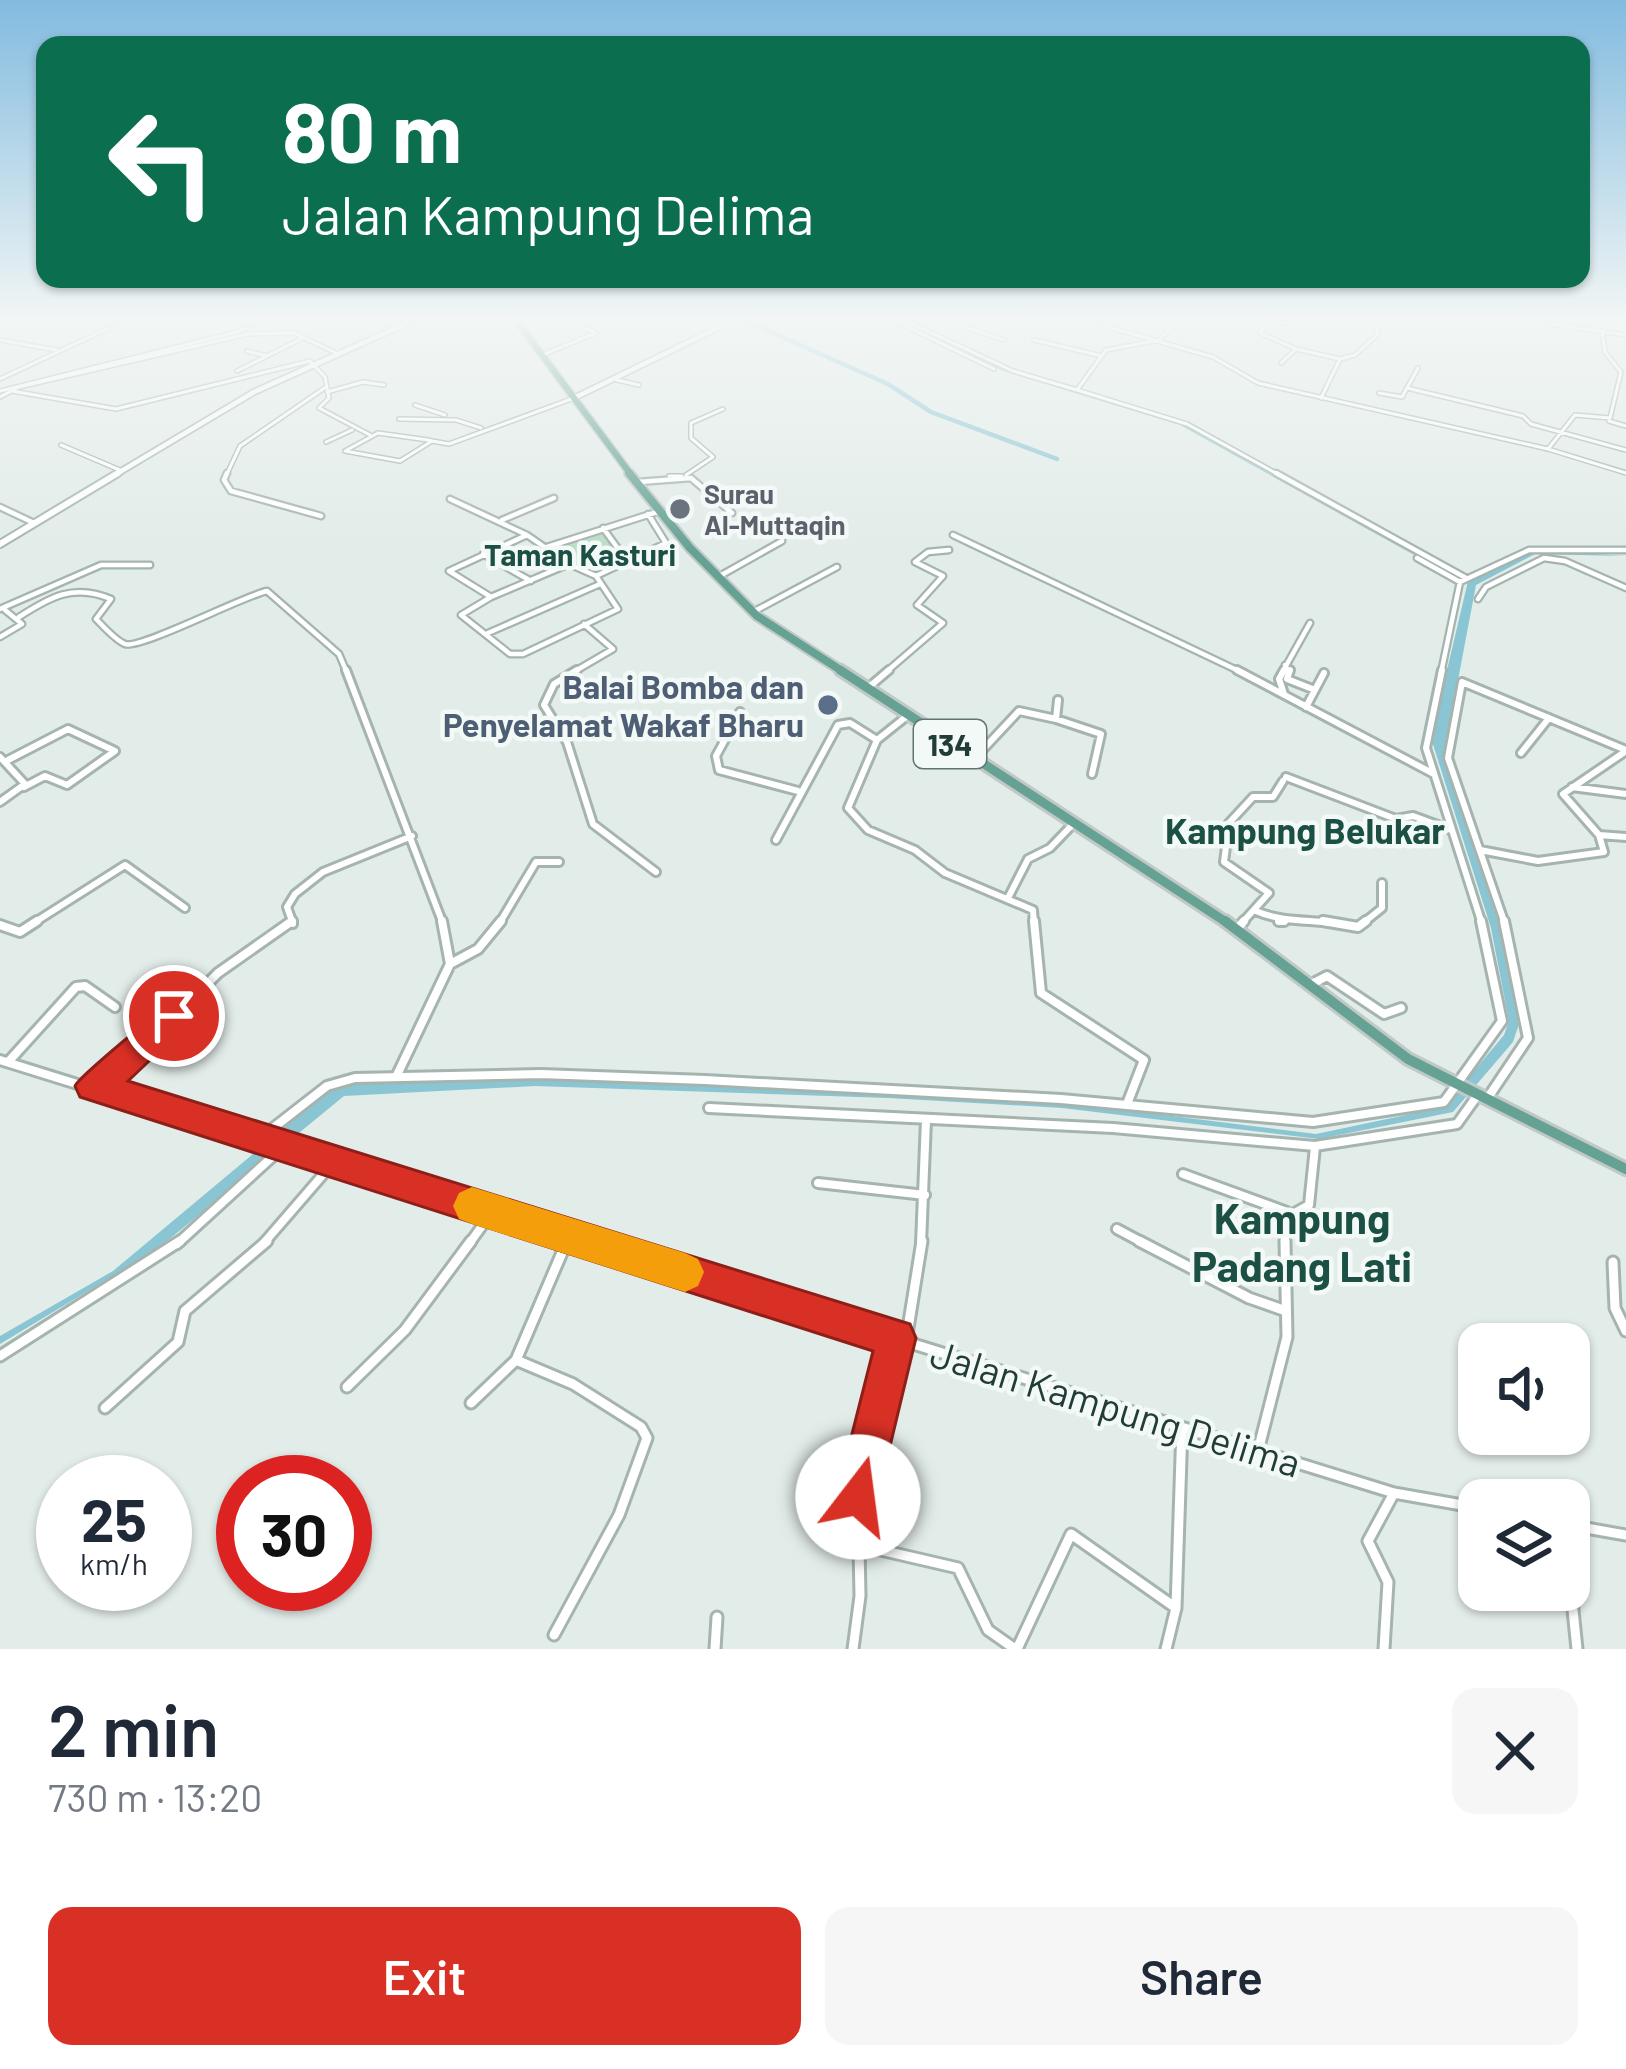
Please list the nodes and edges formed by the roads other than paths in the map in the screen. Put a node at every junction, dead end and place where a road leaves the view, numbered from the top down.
1 (44, 397) edge
2 (164, 397) edge
3 (247, 397) edge
4 (315, 397) edge
5 (328, 397) edge
6 (1102, 397) edge
7 (1317, 397) edge
8 (1444, 397) edge
9 (1618, 397) edge
10 (574, 398) joint
11 (1321, 398) joint
12 (415, 406) dead end
13 (722, 409) dead end
14 (448, 416) junction
15 (399, 419) dead end
16 (1606, 420) junction
17 (1626, 426) edge
18 (482, 429) junction
19 (352, 430) junction
20 (1558, 432) junction
21 (370, 435) junction
22 (433, 441) junction
23 (326, 442) dead end
24 (61, 446) dead end
25 (1548, 449) junction
26 (1626, 450) edge
27 (122, 471) junction
28 (1626, 473) edge
29 (686, 475) junction
30 (638, 482) junction
31 (554, 498) dead end
32 (450, 499) dead end
33 (0, 507) edge
34 (660, 511) junction
35 (732, 513) dead end
36 (648, 514) junction
37 (321, 516) dead end
38 (500, 520) junction
39 (34, 523) junction
40 (603, 528) junction
41 (527, 535) junction
42 (952, 536) dead end
43 (782, 541) dead end
44 (0, 544) edge
45 (544, 548) junction
46 (1535, 549) junction
47 (949, 550) dead end
48 (1626, 550) edge
49 (483, 554) junction
50 (1417, 558) dead end
51 (1544, 558) junction
52 (627, 561) junction
53 (569, 564) junction
54 (150, 565) dead end
55 (837, 567) dead end
56 (596, 576) junction
57 (716, 578) junction
58 (1463, 580) junction
59 (531, 581) junction
60 (601, 584) junction
61 (1626, 588) edge
62 (491, 597) junction
63 (1478, 599) dead end
64 (1, 609) edge
65 (753, 612) junction
66 (20, 616) junction
67 (1310, 623) dead end
68 (584, 624) junction
69 (488, 633) junction
70 (0, 637) edge
71 (1285, 665) junction
72 (1324, 673) dead end
73 (866, 689) junction
74 (1315, 690) junction
75 (1287, 698) junction
76 (1058, 700) dead end
77 (1306, 707) junction
78 (740, 712) dead end
79 (907, 716) junction
80 (1549, 718) junction
81 (1055, 719) junction
82 (877, 740) junction
83 (1626, 751) edge
84 (1521, 753) dead end
85 (4, 758) edge
86 (974, 760) junction
87 (1092, 774) dead end
88 (1436, 776) junction
89 (24, 787) junction
90 (1572, 787) junction
91 (798, 791) junction
92 (1626, 794) edge
93 (0, 802) edge
94 (1072, 824) junction
95 (1454, 830) junction
96 (1599, 835) junction
97 (412, 836) junction
98 (1626, 836) edge
99 (776, 840) dead end
100 (1479, 850) junction
101 (559, 862) dead end
102 (656, 872) dead end
103 (1382, 883) dead end
104 (1008, 898) junction
105 (185, 908) dead end
106 (1256, 911) junction
107 (0, 925) edge
108 (1237, 929) junction
109 (450, 964) junction
110 (1310, 985) junction
111 (1363, 999) junction
112 (116, 1007) dead end
113 (1401, 1008) dead end
114 (1348, 1016) junction
115 (4, 1061) edge
116 (396, 1077) junction
117 (92, 1086) junction
118 (1459, 1087) junction
119 (1482, 1098) junction
120 (1127, 1104) junction
121 (709, 1108) dead end
122 (926, 1120) junction
123 (260, 1139) junction
124 (1315, 1146) junction
125 (283, 1147) junction
126 (333, 1163) junction
127 (1626, 1169) edge
128 (1183, 1174) dead end
129 (818, 1183) dead end
130 (925, 1196) junction
131 (492, 1212) junction
132 (1288, 1213) junction
133 (1117, 1229) dead end
134 (569, 1236) junction
135 (1613, 1262) dead end
136 (1286, 1311) junction
137 (1626, 1331) edge
138 (901, 1340) junction
139 (0, 1356) edge
140 (516, 1360) junction
141 (347, 1388) dead end
142 (471, 1403) dead end
143 (105, 1408) dead end
144 (1182, 1427) junction
145 (1258, 1451) junction
146 (1394, 1493) junction
147 (1458, 1504) edge
148 (1590, 1529) edge
149 (1626, 1535) edge
150 (859, 1545) junction
151 (1176, 1608) junction
152 (1573, 1611) edge
153 (717, 1617) dead end
154 (554, 1636) dead end
155 (715, 1649) edge
156 (853, 1649) edge
157 (1016, 1649) edge
158 (1166, 1649) edge
159 (1384, 1649) edge
160 (1577, 1649) edge

1 - 2 street
3 - 27 street
4 - 37 street
5 - 19 street
6 - 58 street
7 - 11 street
8 - 20 street
9 - 16 street
10 - 18 street
10 - 30 main road, 134
11 - 25 street
12 - 14 street
13 - 29 street
14 - 15 street
14 - 18 street
16 - 17 street
16 - 20 street
18 - 22 street
19 - 21 street
19 - 23 street
20 - 25 street
20 - 26 street
21 - 22 street
21 - 22 street
24 - 27 street
25 - 28 street
27 - 39 street
29 - 30 street
29 - 35 street
30 - 34 main road, 134
31 - 38 street
32 - 38 street
33 - 39 street
34 - 36 street
34 - 57 main road, 134
36 - 40 street
36 - 52 street
38 - 41 street
39 - 44 street
40 - 45 street
40 - 52 street
41 - 45 street
41 - 49 street
42 - 75 street
43 - 57 street
45 - 53 street
46 - 48 street
46 - 51 street
46 - 58 street
47 - 73 street
49 - 59 street
49 - 62 street
50 - 58 street
51 - 61 street
51 - 63 street
52 - 56 street
53 - 56 street
53 - 59 street
54 - 64 street
55 - 65 street
56 - 60 street
57 - 65 main road, 134
58 - 88 street
59 - 62 street
60 - 68 street
60 - 69 street
62 - 69 street
64 - 66 street
65 - 73 main road, 134
66 - 70 street
66 - 97 street
67 - 71 street
68 - 69 street
68 - 102 street
71 - 74 street
71 - 75 street
72 - 74 street
73 - 79 main road, 134
74 - 77 street
75 - 77 street
76 - 81 street
77 - 88 street
78 - 91 street
79 - 82 street
79 - 86 main road, 134
80 - 83 street
80 - 84 street
80 - 100 street
81 - 86 street
81 - 87 street
82 - 91 street
82 - 104 street
83 - 90 street
85 - 89 street
85 - 89 street
86 - 94 main road, 134
88 - 95 street
89 - 93 street
90 - 92 street
90 - 96 street
91 - 99 street
94 - 104 street
94 - 108 main road, 134
95 - 106 street
95 - 118 street
96 - 98 street
96 - 100 street
97 - 109 street
97 - 117 street
100 - 119 street
101 - 109 street
103 - 106 street
104 - 120 street
105 - 107 street
106 - 108 street
108 - 110 main road, 134
109 - 116 street
110 - 111 street
110 - 114 main road, 134
111 - 113 street
111 - 114 street
112 - 115 street
114 - 118 main road, 134
115 - 117 street, Jalan Kampung Delima
116 - 120 street
116 - 123 street
117 - 123 street, Jalan Kampung Delima
118 - 119 main road, 134
118 - 120 street
119 - 124 street
119 - 127 main road, 134
121 - 122 street
122 - 124 street
122 - 130 street
123 - 125 street, Jalan Kampung Delima
124 - 132 street
125 - 126 street, Jalan Kampung Delima
125 - 139 street
126 - 131 street, Jalan Kampung Delima
126 - 143 street
128 - 132 street
129 - 130 street
130 - 138 street
131 - 134 street, Jalan Kampung Delima
131 - 141 street
132 - 136 street
133 - 136 street
134 - 138 street, Jalan Kampung Delima
134 - 140 street
135 - 137 street
136 - 145 street
138 - 144 street, Jalan Kampung Delima
138 - 150 street
140 - 142 street
140 - 154 street
144 - 145 street, Jalan Kampung Delima
144 - 151 street
145 - 146 street, Jalan Kampung Delima
146 - 147 street, Jalan Kampung Delima
146 - 159 street
148 - 149 street
150 - 156 street
150 - 157 street
151 - 157 street
151 - 158 street
152 - 160 street
153 - 155 street

